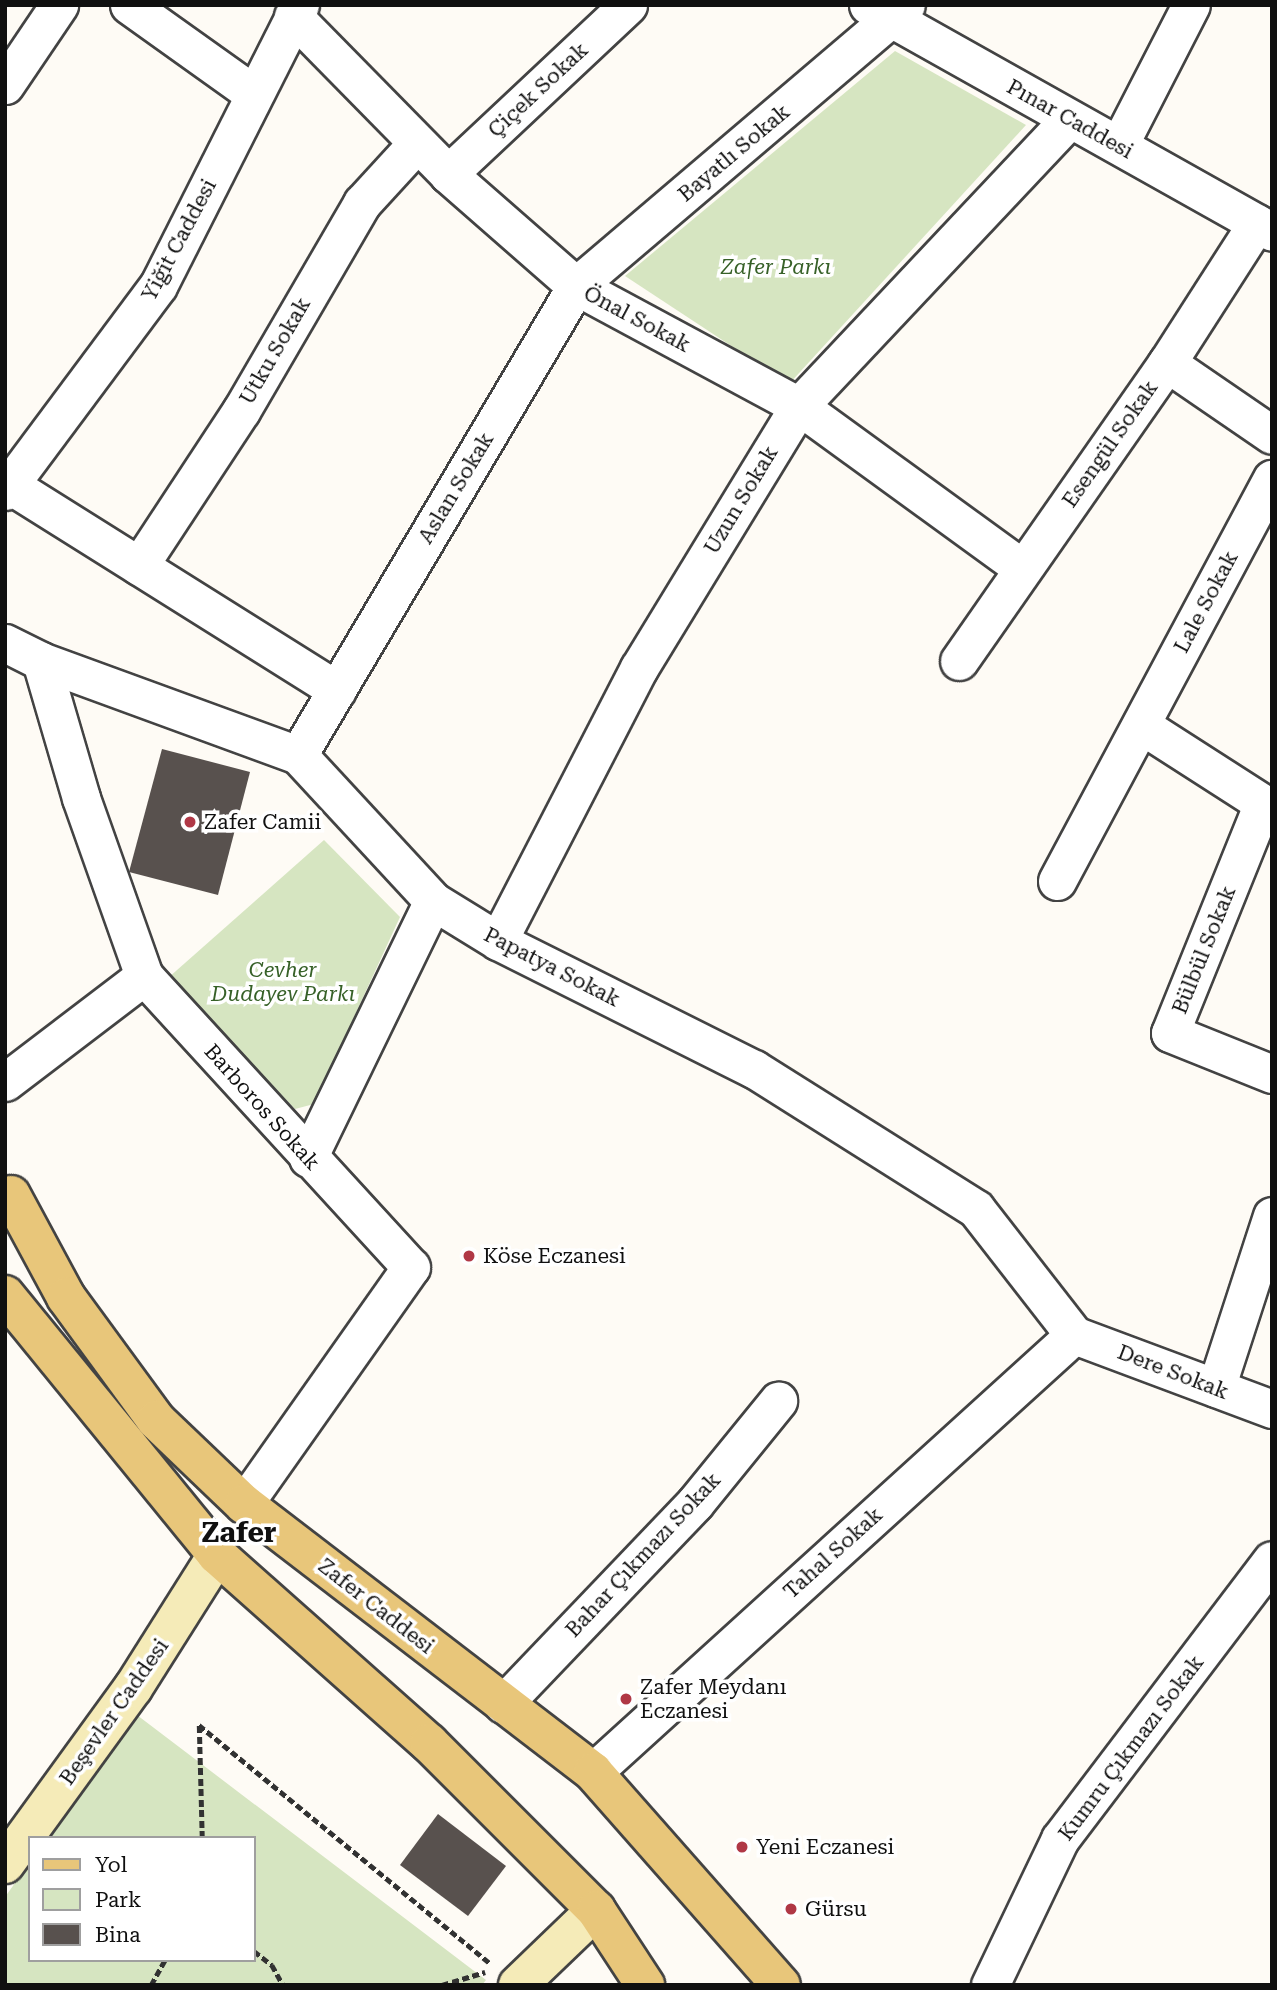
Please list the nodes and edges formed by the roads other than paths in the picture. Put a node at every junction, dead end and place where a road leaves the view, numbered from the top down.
1 (59, 5) edge
2 (129, 5) edge
3 (628, 5) edge
4 (1191, 5) edge
5 (889, 10) edge
6 (296, 11) edge
7 (5, 85) edge
8 (254, 94) junction
9 (1069, 119) junction
10 (417, 143) junction
11 (1119, 145) junction
12 (448, 174) junction
13 (1264, 228) edge
14 (576, 286) junction
15 (1167, 363) junction
16 (799, 406) junction
17 (1272, 435) edge
18 (1272, 479) edge
19 (8, 488) edge
20 (139, 566) junction
21 (1022, 568) junction
22 (5, 643) edge
23 (41, 661) junction
24 (959, 661) dead end
25 (337, 690) junction
26 (1141, 725) junction
27 (298, 755) junction
28 (1267, 806) edge
29 (1057, 881) dead end
30 (433, 901) junction
31 (498, 942) junction
32 (144, 976) junction
33 (1272, 1074) edge
34 (5, 1082) edge
35 (308, 1158) junction
36 (8, 1189) edge
37 (1272, 1216) edge
38 (5, 1232) edge
39 (5, 1295) edge
40 (1074, 1335) junction
41 (1216, 1388) junction
42 (778, 1401) dead end
43 (1272, 1409) edge
44 (244, 1504) junction
45 (217, 1555) junction
46 (1272, 1560) edge
47 (503, 1704) junction
48 (593, 1772) junction
49 (12, 1841) edge
50 (596, 1910) junction
51 (518, 1985) edge
52 (645, 1985) edge
53 (781, 1985) edge
54 (989, 1985) edge

1 - 7 street
2 - 8 street
3 - 12 street, Çiçek Sokak
4 - 11 street
5 - 9 street, Pınar Caddesi
5 - 14 street, Bayatlı Sokak
6 - 8 street, Yiğit Caddesi
6 - 10 street, Önal Sokak
8 - 19 street, Yiğit Caddesi
9 - 11 street, Pınar Caddesi
9 - 16 street, Uzun Sokak
10 - 12 street, Önal Sokak
10 - 20 street, Utku Sokak
11 - 13 street, Pınar Caddesi
12 - 14 street, Önal Sokak
13 - 15 street, Esengül Sokak
14 - 16 street, Önal Sokak
14 - 25 street, Aslan Sokak
15 - 17 street
15 - 21 street, Esengül Sokak
16 - 21 street, Önal Sokak
16 - 31 street, Uzun Sokak
18 - 26 street, Lale Sokak
19 - 20 street
20 - 25 street
21 - 24 street, Esengül Sokak
22 - 23 street, Papatya Sokak
23 - 27 street, Papatya Sokak
23 - 32 street, Barboros Sokak
25 - 27 street, Aslan Sokak
26 - 28 street
26 - 29 street, Lale Sokak
27 - 30 street, Papatya Sokak
28 - 33 street, Bülbül Sokak
30 - 31 street, Papatya Sokak
30 - 35 street
31 - 40 street, Papatya Sokak
32 - 34 street
32 - 35 street, Barboros Sokak
35 - 44 street, Barboros Sokak
36 - 38 main road, Zafer Caddesi
36 - 44 main road, Zafer Caddesi
37 - 41 street
39 - 45 main road
40 - 41 street, Dere Sokak
40 - 48 street, Tahal Sokak
41 - 43 street, Dere Sokak
42 - 47 street, Bahar Çıkmazı Sokak
44 - 47 main road, Zafer Caddesi
45 - 49 street, Beşevler Caddesi
45 - 50 main road
46 - 54 street, Kumru Çıkmazı Sokak
47 - 48 main road, Zafer Caddesi
48 - 53 main road, Zafer Caddesi
50 - 51 street
50 - 52 main road

